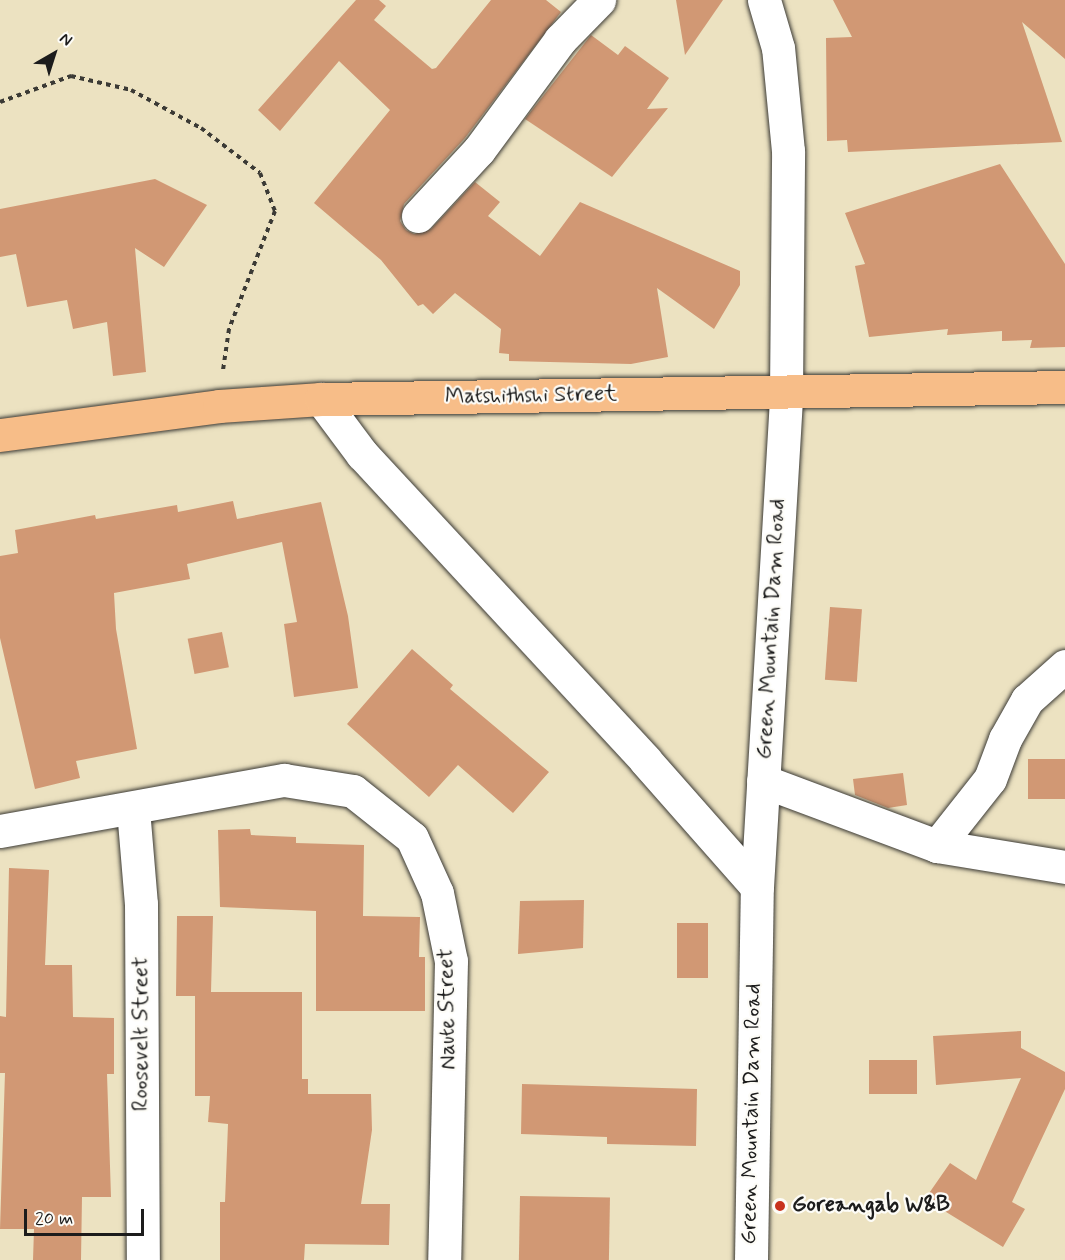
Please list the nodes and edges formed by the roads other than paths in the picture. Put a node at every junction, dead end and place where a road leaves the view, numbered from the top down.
1 (599, 0) edge
2 (764, 0) edge
3 (418, 216) dead end
4 (1065, 387) edge
5 (786, 393) junction
6 (321, 399) junction
7 (0, 435) edge
8 (1065, 666) edge
9 (763, 782) junction
10 (133, 809) junction
11 (0, 831) edge
12 (937, 846) junction
13 (1065, 867) edge
14 (757, 887) junction
15 (143, 1260) edge
16 (444, 1260) edge
17 (751, 1260) edge

1 - 3 street
2 - 5 street, Green Mountain Dam Road
4 - 5 main road, Matshithshi Street
5 - 6 main road, Matshithshi Street
5 - 9 street, Green Mountain Dam Road
6 - 7 main road, Matshithshi Street
6 - 14 street
8 - 12 street
9 - 12 street
9 - 14 street, Green Mountain Dam Road
10 - 11 street, Naute Street
10 - 15 street, Roosevelt Street
10 - 16 street, Naute Street
12 - 13 street
14 - 17 street, Green Mountain Dam Road

